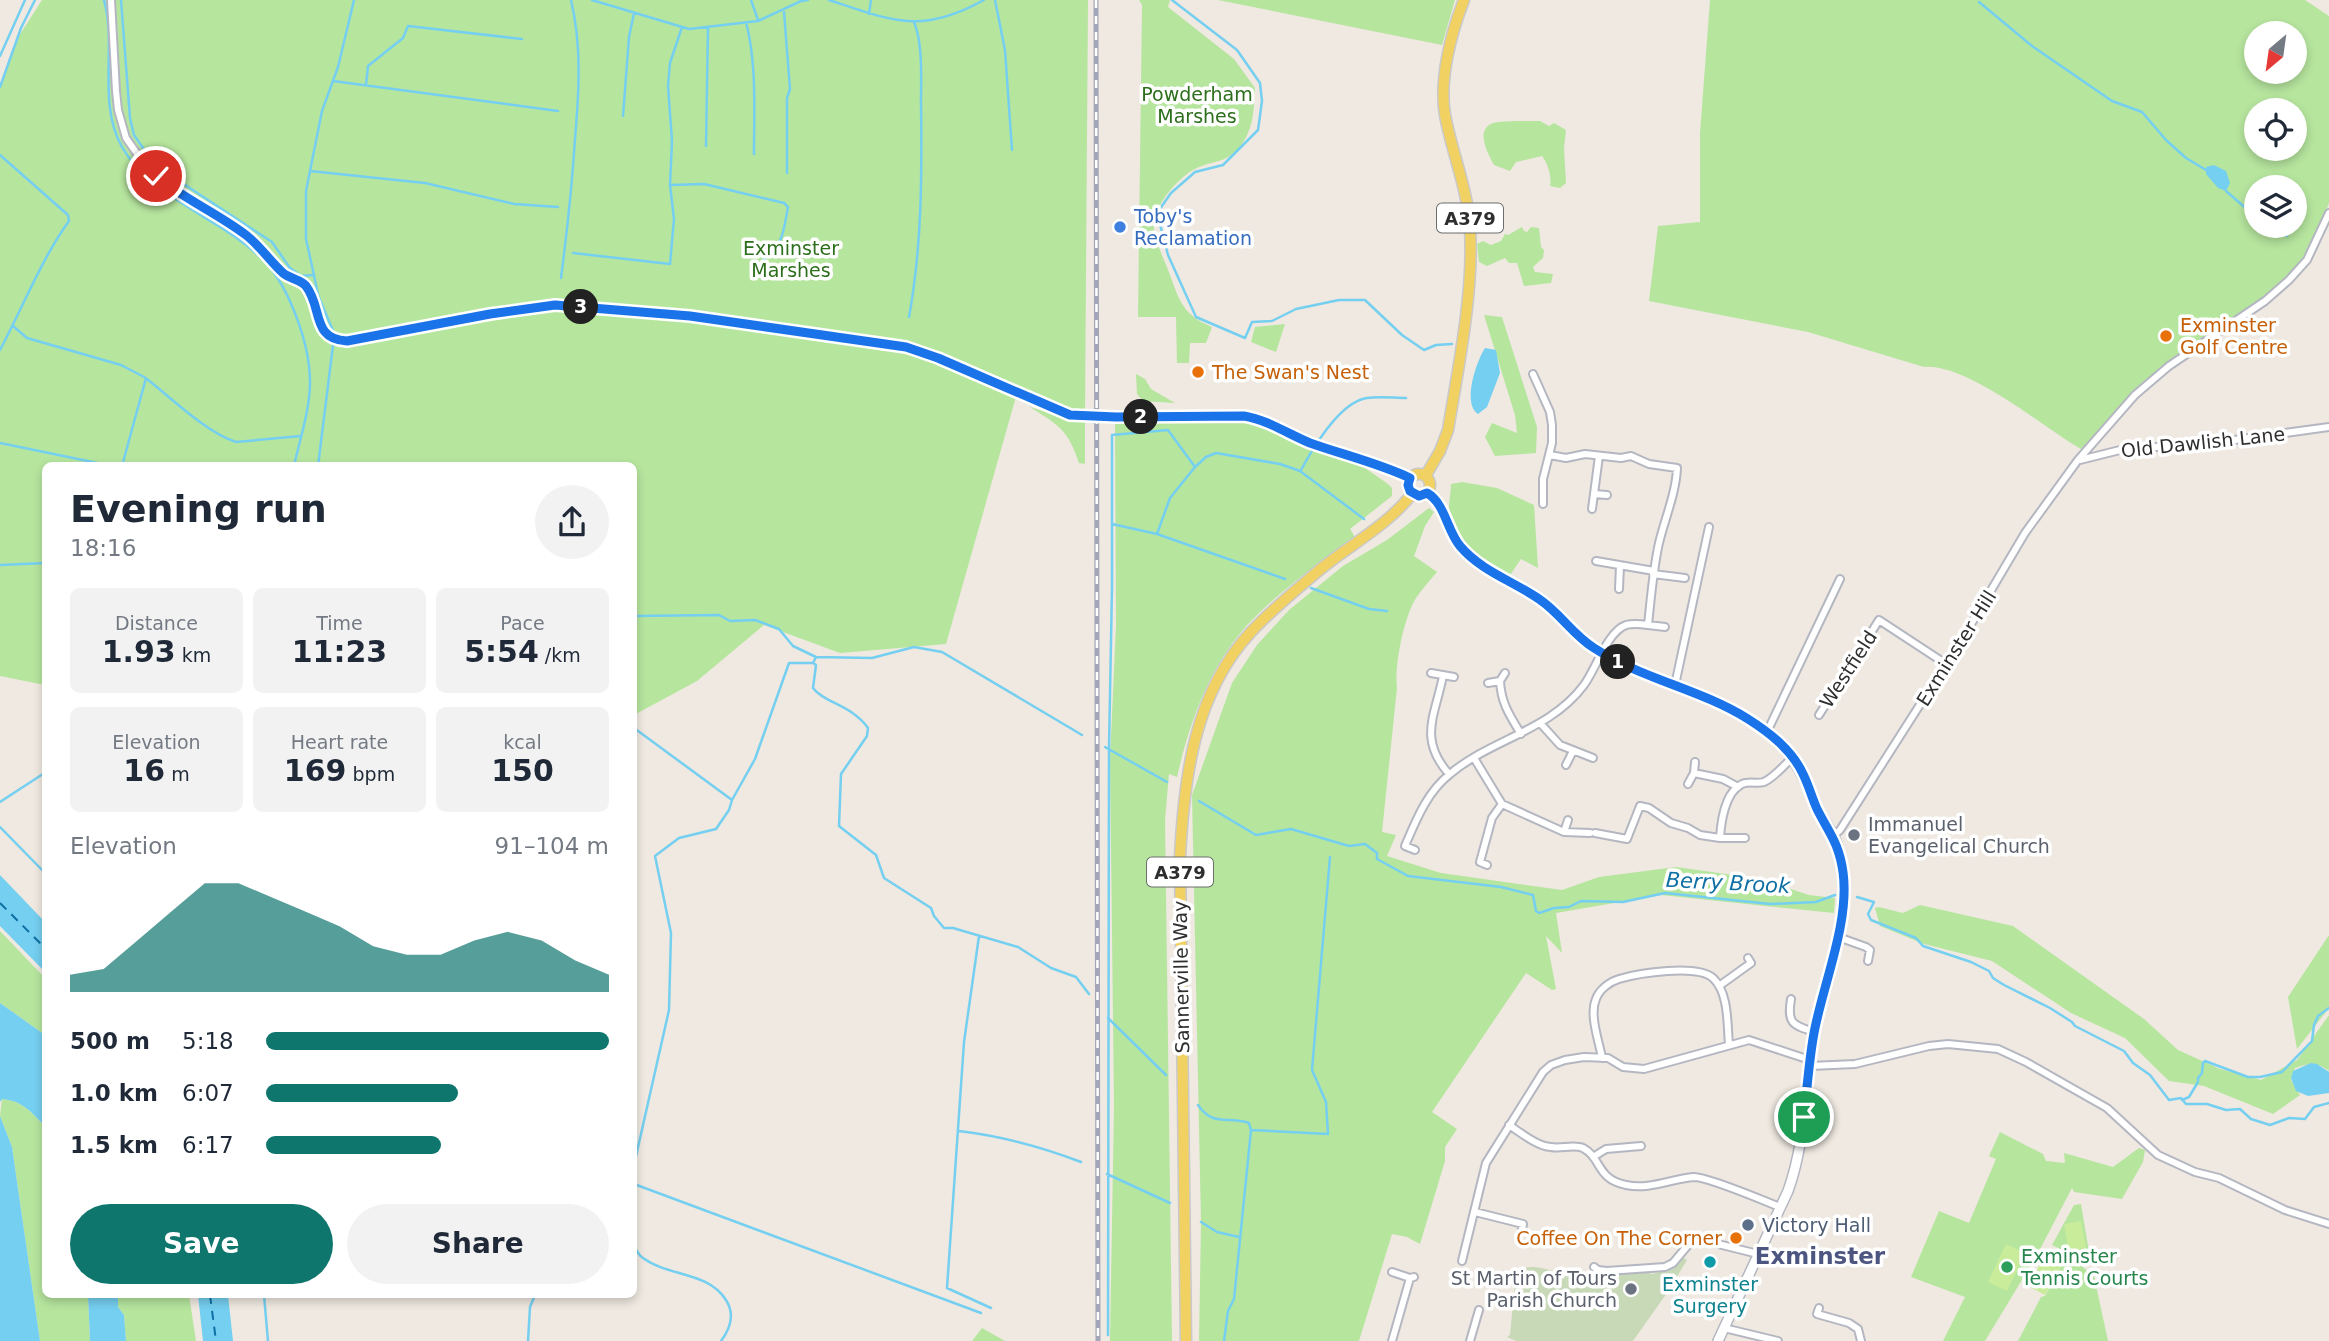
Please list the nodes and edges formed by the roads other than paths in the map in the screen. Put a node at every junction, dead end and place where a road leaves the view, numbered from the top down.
1 (111, 0) edge
2 (1464, 0) edge
3 (2329, 213) edge
4 (1533, 374) dead end
5 (2329, 427) edge
6 (1549, 455) junction
7 (1599, 456) junction
8 (2078, 460) junction
9 (1426, 475) junction
10 (1410, 478) junction
11 (1427, 493) junction
12 (1412, 494) junction
13 (1594, 494) junction
14 (1607, 495) dead end
15 (1543, 504) dead end
16 (1592, 509) dead end
17 (1709, 527) dead end
18 (1596, 561) dead end
19 (1620, 565) junction
20 (1653, 572) junction
21 (1685, 578) dead end
22 (1840, 579) dead end
23 (1619, 589) dead end
24 (1648, 625) junction
25 (1665, 627) dead end
26 (1602, 653) junction
27 (1946, 664) junction
28 (1431, 673) dead end
29 (1505, 673) dead end
30 (1443, 676) junction
31 (1454, 677) dead end
32 (1500, 681) junction
33 (1488, 682) dead end
34 (1675, 685) junction
35 (1819, 715) dead end
36 (1541, 724) junction
37 (1768, 732) junction
38 (1521, 734) junction
39 (1573, 751) junction
40 (1793, 757) junction
41 (1474, 758) junction
42 (1593, 758) dead end
43 (1695, 762) dead end
44 (1566, 765) dead end
45 (1694, 773) junction
46 (1449, 774) junction
47 (1688, 784) dead end
48 (1738, 787) junction
49 (1630, 803) dead end
50 (1502, 804) junction
51 (1640, 806) junction
52 (1568, 820) dead end
53 (1564, 832) junction
54 (1833, 836) junction
55 (1720, 838) junction
56 (1745, 838) dead end
57 (1627, 839) junction
58 (1635, 846) dead end
59 (1415, 850) dead end
60 (1471, 859) dead end
61 (1838, 937) junction
62 (1868, 961) dead end
63 (1750, 963) dead end
64 (1719, 986) junction
65 (1791, 999) dead end
66 (1814, 1032) junction
67 (1729, 1044) junction
68 (1602, 1058) junction
69 (1810, 1063) junction
70 (1509, 1125) junction
71 (1641, 1146) dead end
72 (1593, 1157) junction
73 (1780, 1207) junction
74 (1475, 1212) junction
75 (1523, 1224) dead end
76 (2329, 1224) edge
77 (1758, 1254) junction
78 (1462, 1261) dead end
79 (1594, 1267) dead end
80 (1391, 1272) dead end
81 (1479, 1310) dead end
82 (1817, 1314) dead end
83 (1724, 1328) junction
84 (1186, 1341) edge
85 (1392, 1341) edge
86 (1470, 1341) edge
87 (1718, 1341) edge
88 (1778, 1341) edge
89 (1861, 1341) edge

1 - 10 street, bridge
2 - 9 main road, A379
3 - 8 street, Exminster Hill
4 - 6 street
5 - 8 street, Old Dawlish Lane
6 - 7 street
6 - 15 street
7 - 13 street
7 - 20 street
8 - 27 street, Exminster Hill
9 - 10 main road
9 - 11 main road
10 - 12 main road
11 - 12 main road
11 - 26 street
12 - 84 main road, Sannerville Way / A379
13 - 14 street
13 - 16 street
17 - 34 street
18 - 19 street
19 - 20 street
19 - 23 street
20 - 21 street
20 - 24 street
22 - 37 street
24 - 25 street
24 - 26 street
26 - 34 street
26 - 36 street
27 - 35 street, Westfield
27 - 54 street, Exminster Hill
28 - 30 street
29 - 32 street
30 - 31 street
30 - 46 street
32 - 33 street
32 - 38 street
34 - 37 street
36 - 38 street
36 - 39 street
37 - 40 street
38 - 41 street
39 - 42 street
39 - 44 street
40 - 48 street
40 - 54 street
41 - 46 street
41 - 50 street
43 - 45 street
45 - 47 street
45 - 48 street
46 - 59 street
48 - 55 street
49 - 51 street
50 - 53 street
50 - 60 street
51 - 55 street
51 - 57 street
52 - 53 street
53 - 57 street
54 - 61 street
55 - 56 street
57 - 58 street
61 - 62 street
61 - 66 street
63 - 64 street
64 - 67 street
64 - 68 street
65 - 66 street
66 - 69 street
67 - 68 street
67 - 69 street
68 - 70 street
69 - 73 street
69 - 76 street
70 - 72 street
70 - 74 street
71 - 72 street
72 - 73 street
73 - 77 street
74 - 75 street
74 - 78 street
77 - 79 street
77 - 83 street
80 - 85 street
81 - 86 street
82 - 89 street
83 - 87 street
83 - 88 street

